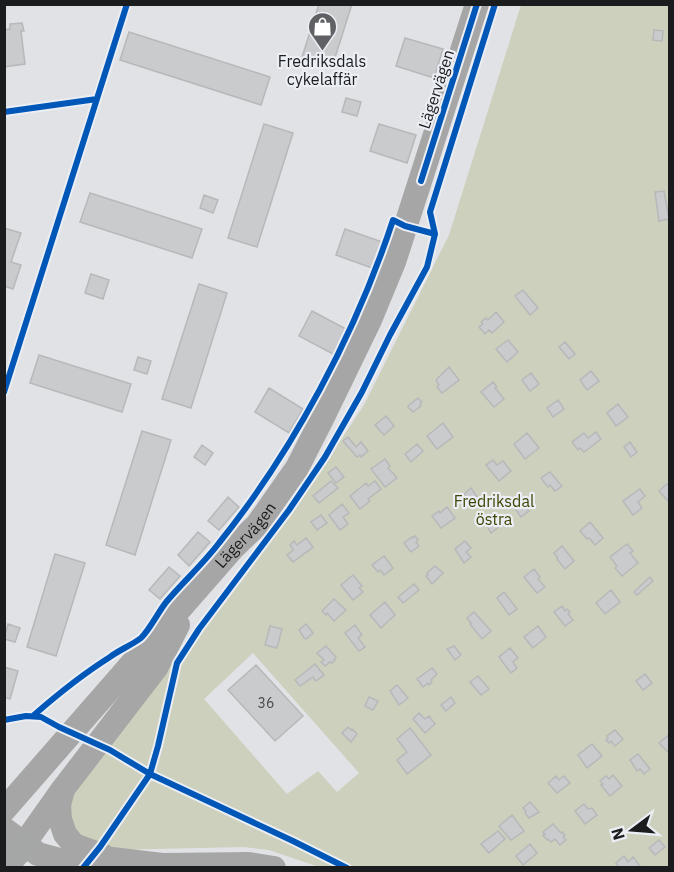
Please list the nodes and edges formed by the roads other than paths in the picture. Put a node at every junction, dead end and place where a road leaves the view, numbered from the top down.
1 (477, 4) edge
2 (193, 596) junction
3 (63, 789) junction
4 (4, 810) edge
5 (14, 854) edge
6 (122, 863) edge
7 (274, 867) edge

1 - 2 street, Lägervägen
2 - 3 street, Lägervägen
2 - 4 street, Lägervägen
3 - 5 street, Lägervägen
3 - 6 street
5 - 6 street
6 - 7 street

